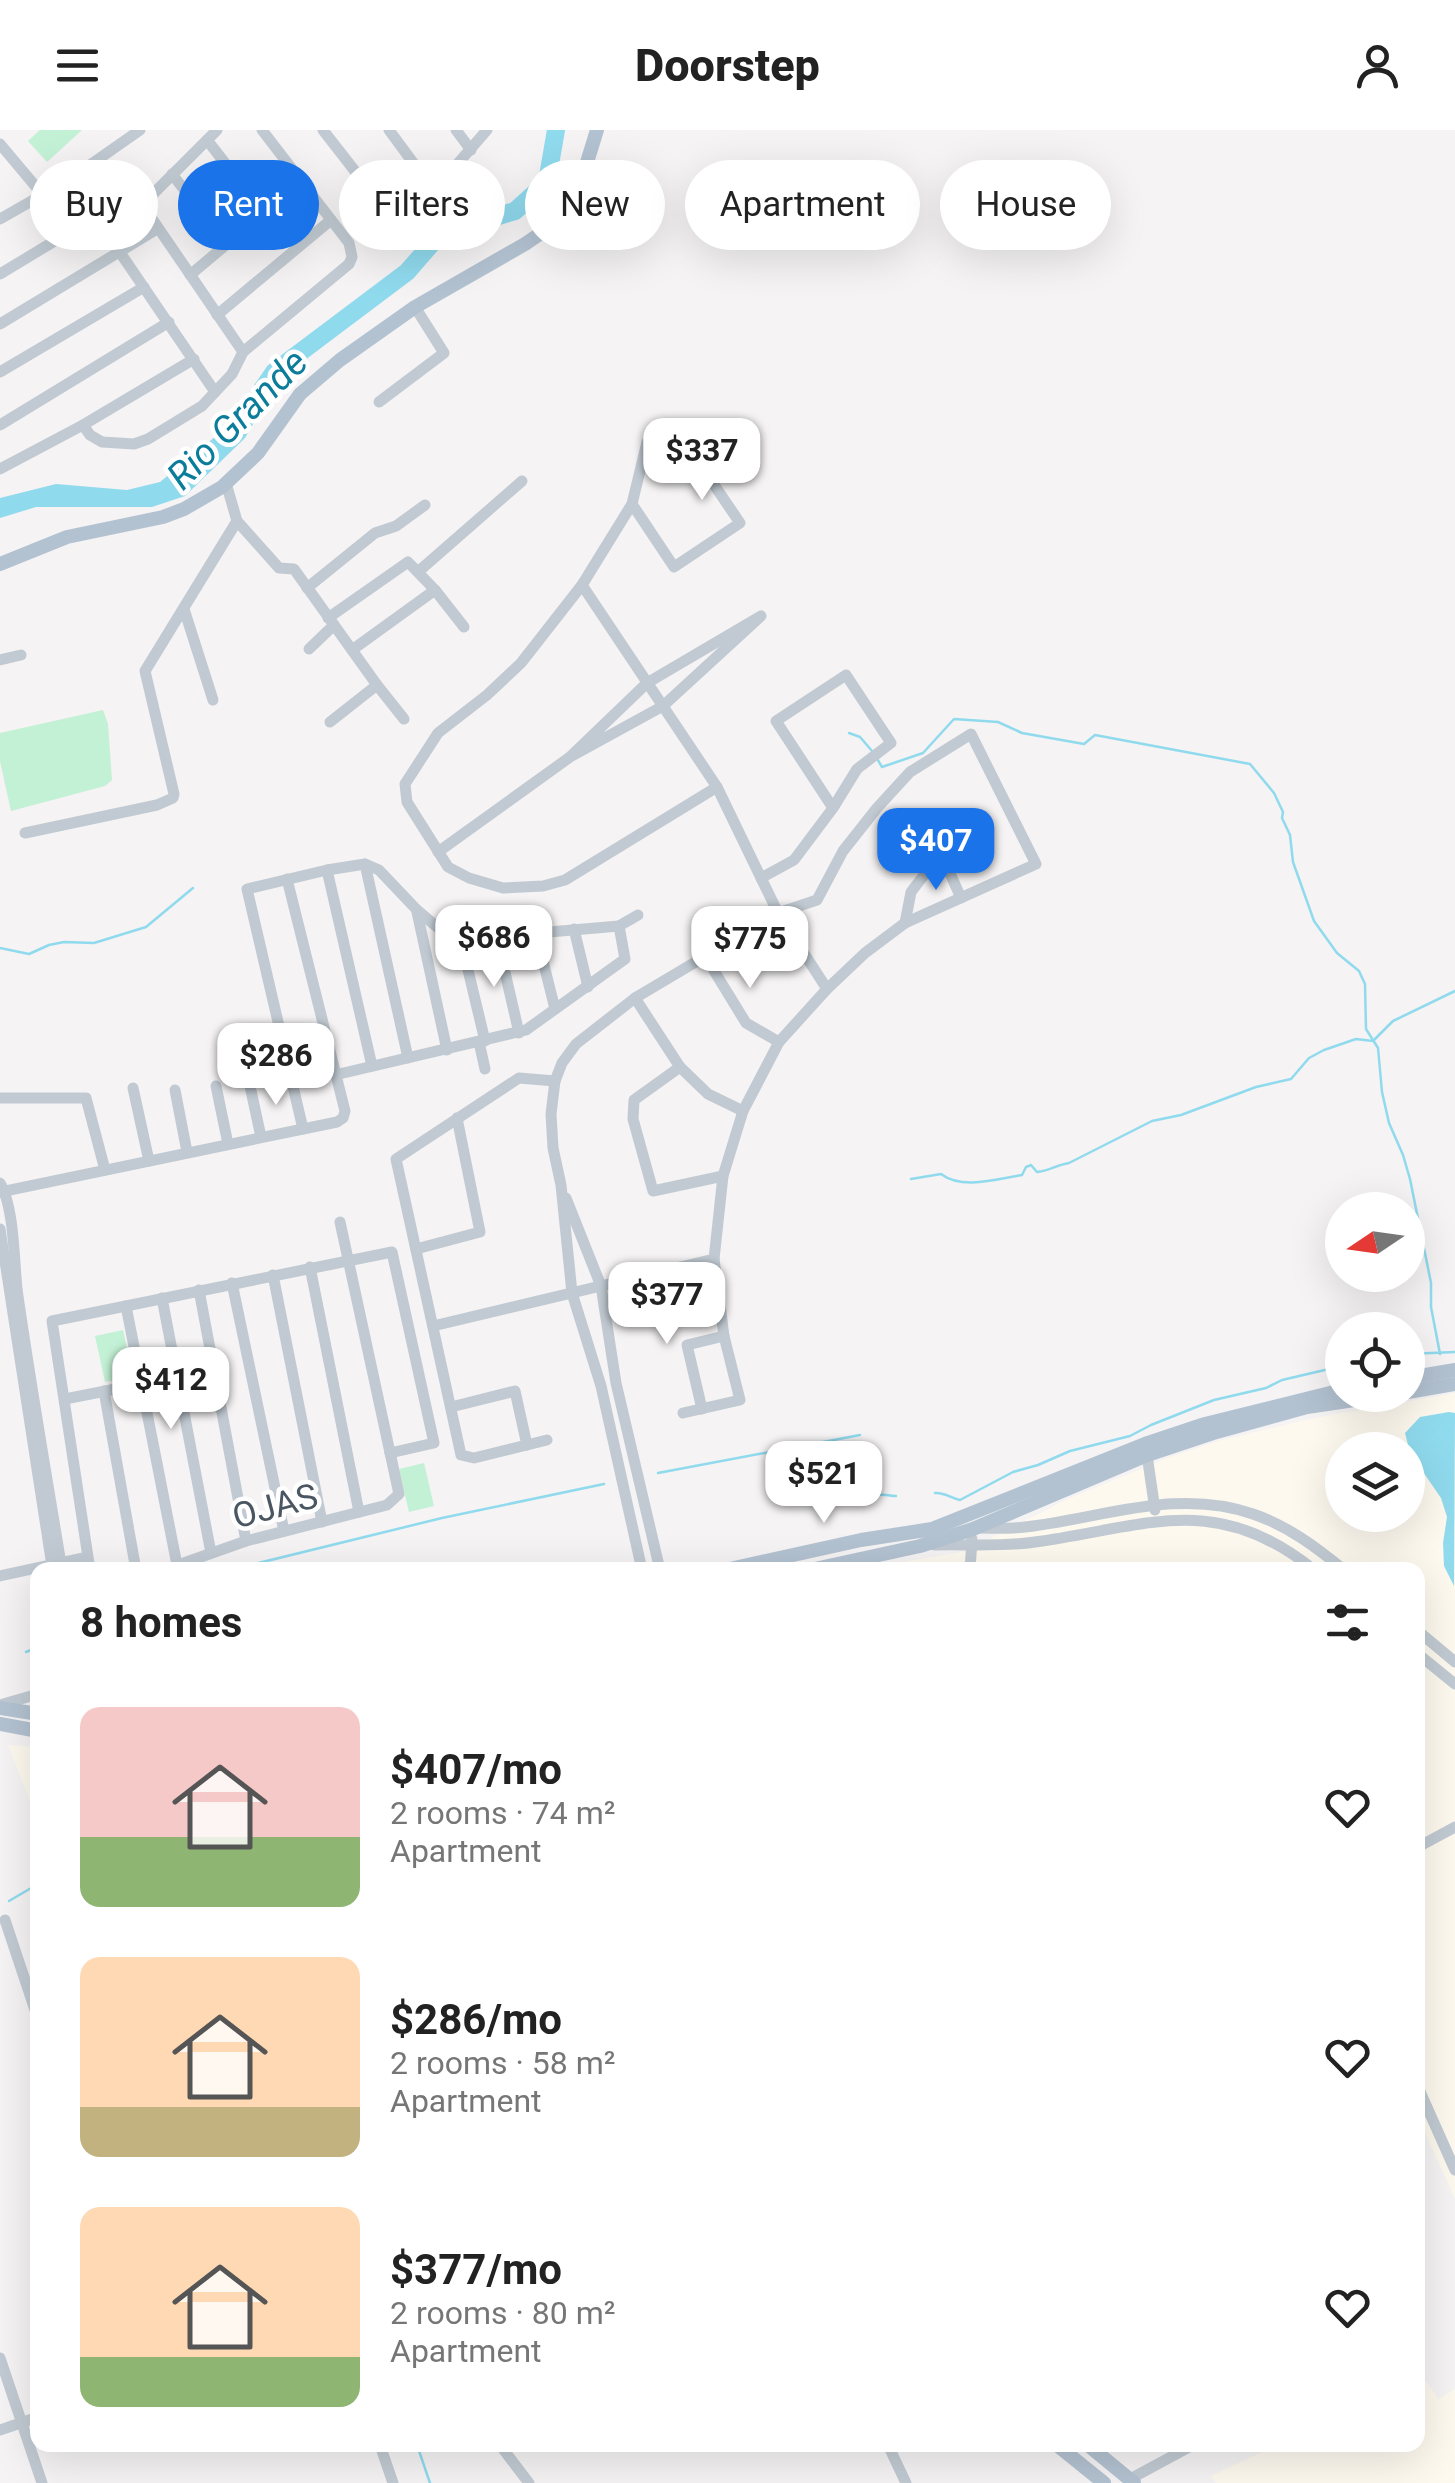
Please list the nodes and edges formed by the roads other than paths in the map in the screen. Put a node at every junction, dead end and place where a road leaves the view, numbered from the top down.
1 (217, 130) edge
2 (262, 130) edge
3 (323, 130) edge
4 (389, 130) edge
5 (456, 130) edge
6 (486, 130) edge
7 (597, 130) edge
8 (134, 132) edge
9 (207, 140) junction
10 (0, 144) edge
11 (472, 150) junction
12 (96, 160) edge
13 (222, 160) edge
14 (284, 160) edge
15 (346, 160) edge
16 (411, 160) edge
17 (463, 160) edge
18 (172, 174) junction
19 (30, 180) edge
20 (178, 182) edge
21 (158, 189) edge
22 (30, 200) edge
23 (319, 205) edge
24 (2, 215) edge
25 (331, 220) junction
26 (158, 229) edge
27 (40, 250) edge
28 (123, 250) edge
29 (221, 250) edge
30 (120, 252) junction
31 (0, 274) edge
32 (190, 276) junction
33 (144, 287) junction
34 (414, 307) junction
35 (217, 315) junction
36 (168, 322) junction
37 (0, 324) edge
38 (242, 352) junction
39 (194, 359) junction
40 (0, 372) edge
41 (215, 392) junction
42 (379, 402) dead end
43 (0, 425) edge
44 (84, 425) junction
45 (647, 442) dead end
46 (698, 461) dead end
47 (2, 464) edge
48 (522, 482) dead end
49 (226, 483) junction
50 (632, 504) junction
51 (425, 505) dead end
52 (237, 521) junction
53 (0, 564) edge
54 (419, 571) junction
55 (582, 585) junction
56 (307, 588) junction
57 (434, 590) junction
58 (184, 609) junction
59 (331, 622) junction
60 (464, 627) dead end
61 (309, 649) dead end
62 (352, 650) junction
63 (21, 655) dead end
64 (0, 660) edge
65 (647, 683) junction
66 (377, 685) junction
67 (213, 700) dead end
68 (663, 706) junction
69 (404, 719) dead end
70 (330, 722) dead end
71 (570, 757) junction
72 (716, 787) junction
73 (834, 808) junction
74 (25, 833) dead end
75 (438, 852) junction
76 (365, 864) junction
77 (327, 870) junction
78 (762, 878) junction
79 (287, 879) junction
80 (961, 898) junction
81 (417, 910) junction
82 (778, 914) junction
83 (638, 915) dead end
84 (906, 922) junction
85 (619, 926) junction
86 (574, 928) junction
87 (536, 933) junction
88 (498, 942) junction
89 (463, 949) junction
90 (705, 956) junction
91 (588, 987) junction
92 (827, 989) junction
93 (635, 998) junction
94 (554, 1010) junction
95 (520, 1033) junction
96 (482, 1042) junction
97 (779, 1042) junction
98 (446, 1050) junction
99 (408, 1058) junction
100 (372, 1066) junction
101 (680, 1068) junction
102 (486, 1069) dead end
103 (335, 1075) junction
104 (555, 1081) junction
105 (216, 1086) dead end
106 (250, 1086) dead end
107 (133, 1088) dead end
108 (175, 1090) dead end
109 (0, 1098) edge
110 (743, 1111) junction
111 (458, 1118) junction
112 (303, 1129) junction
113 (261, 1138) junction
114 (228, 1144) junction
115 (188, 1152) junction
116 (148, 1160) junction
117 (105, 1170) junction
118 (724, 1176) junction
119 (561, 1185) junction
120 (2, 1189) edge
121 (340, 1222) dead end
122 (0, 1229) edge
123 (416, 1249) junction
124 (714, 1258) junction
125 (348, 1259) junction
126 (310, 1267) junction
127 (273, 1275) junction
128 (232, 1284) junction
129 (601, 1286) junction
130 (199, 1290) junction
131 (572, 1293) junction
132 (162, 1298) junction
133 (126, 1306) junction
134 (433, 1326) junction
135 (724, 1336) junction
136 (1455, 1370) edge
137 (1425, 1375) edge
138 (616, 1383) junction
139 (141, 1384) junction
140 (1455, 1384) edge
141 (601, 1386) junction
142 (1425, 1389) edge
143 (104, 1391) junction
144 (1325, 1394) edge
145 (64, 1399) junction
146 (1325, 1405) edge
147 (450, 1407) junction
148 (702, 1408) junction
149 (683, 1413) dead end
150 (547, 1440) dead end
151 (527, 1445) junction
152 (390, 1454) junction
153 (1147, 1455) junction
154 (1154, 1505) junction
155 (359, 1512) junction
156 (1156, 1520) junction
157 (322, 1522) junction
158 (932, 1530) junction
159 (284, 1531) junction
160 (972, 1536) junction
161 (246, 1541) junction
162 (211, 1553) junction
163 (55, 1562) edge
164 (55, 1562) edge
165 (88, 1562) edge
166 (135, 1562) edge
167 (169, 1562) edge
168 (186, 1562) edge
169 (640, 1562) edge
170 (658, 1562) edge
171 (762, 1562) edge
172 (847, 1562) edge
173 (970, 1562) edge
174 (1303, 1562) edge
175 (1334, 1562) edge
176 (30, 1571) edge
177 (0, 1576) edge
178 (1425, 1636) edge
179 (1425, 1660) edge
180 (1455, 1662) edge
181 (1455, 1684) edge
182 (30, 1697) edge
183 (0, 1707) edge
184 (30, 1713) edge
185 (0, 1724) edge
186 (30, 1730) edge
187 (1455, 1827) edge
188 (1425, 1844) edge
189 (5, 1920) dead end
190 (30, 1995) edge
191 (1425, 2104) edge
192 (1455, 2170) edge
193 (0, 2358) edge
194 (30, 2420) edge
195 (20, 2423) junction
196 (0, 2430) edge
197 (30, 2450) edge
198 (31, 2452) edge
199 (382, 2452) edge
200 (505, 2452) edge
201 (891, 2452) edge
202 (1066, 2452) edge
203 (1097, 2452) edge
204 (1181, 2452) edge
205 (1132, 2481) edge
206 (42, 2483) edge
207 (393, 2483) edge
208 (529, 2483) edge
209 (906, 2483) edge
210 (1104, 2483) edge

1 - 9 street
2 - 14 street
3 - 15 street
4 - 16 street
5 - 11 street
6 - 11 street
7 - 34 main road
8 - 12 street
9 - 13 street
9 - 18 street
10 - 19 street
11 - 17 street
18 - 20 street
18 - 21 street
22 - 24 street
23 - 25 street
25 - 35 street
25 - 38 street
26 - 32 street
27 - 31 street
28 - 30 street
29 - 32 street
30 - 33 street
30 - 37 street
32 - 35 street
33 - 36 street
33 - 40 street
34 - 42 street
34 - 49 main road
35 - 38 street
36 - 39 street
36 - 43 street
38 - 41 street
39 - 41 street
39 - 44 street
41 - 44 street
44 - 47 street
45 - 50 street
46 - 50 street
48 - 54 street
49 - 52 street
49 - 53 main road
50 - 55 street
51 - 56 street
52 - 56 street
52 - 58 street
54 - 57 street
54 - 59 street
55 - 65 street
55 - 75 street
56 - 59 street
57 - 60 street
57 - 62 street
58 - 67 street
58 - 74 street
59 - 61 street
59 - 62 street
62 - 66 street
63 - 64 street
65 - 68 street
65 - 68 street
65 - 71 street
66 - 69 street
66 - 70 street
68 - 71 street
68 - 72 street
71 - 75 street
72 - 75 street
72 - 78 street
73 - 73 street
73 - 78 street
76 - 77 street
76 - 81 street
76 - 99 street
77 - 79 street
77 - 100 street
78 - 82 street
79 - 103 street
79 - 112 street
80 - 82 street
80 - 84 street
80 - 84 street
81 - 89 street
81 - 98 street
82 - 90 street
82 - 92 street
83 - 85 street
84 - 92 street
85 - 86 street
85 - 91 street
86 - 87 street
86 - 91 street
87 - 88 street
87 - 94 street
88 - 89 street
88 - 95 street
89 - 96 street
90 - 93 street
90 - 97 street
91 - 94 street
92 - 97 street
93 - 101 street
93 - 104 street
94 - 95 street
95 - 96 street
96 - 98 street
96 - 102 street
97 - 110 street
98 - 99 street
99 - 100 street
100 - 103 street
101 - 110 street
101 - 118 street
103 - 112 street
104 - 111 street
104 - 119 street
105 - 114 street
106 - 113 street
107 - 116 street
108 - 115 street
109 - 117 street
110 - 118 street
111 - 123 street
111 - 123 street
112 - 113 street
113 - 114 street
114 - 115 street
115 - 116 street
116 - 117 street
117 - 120 street
118 - 124 street
119 - 129 street
119 - 131 street
120 - 163 street
121 - 125 street
122 - 164 street
123 - 134 street
124 - 129 street
124 - 135 street
125 - 126 street
125 - 152 street
125 - 152 street
126 - 127 street
126 - 155 street
127 - 128 street
127 - 157 street
128 - 130 street
128 - 159 street
129 - 131 street
129 - 138 street
130 - 132 street
130 - 161 street
131 - 134 street
131 - 141 street
132 - 133 street
132 - 162 street
133 - 139 street
133 - 145 street
134 - 147 street
135 - 148 street
135 - 148 street
136 - 137 main road
138 - 141 street
138 - 170 street
139 - 143 street
139 - 167 street
140 - 142 main road
141 - 169 street
143 - 145 street
143 - 166 street
144 - 158 main road
145 - 165 street
146 - 153 main road
147 - 151 street
147 - 151 street
148 - 149 street
150 - 151 street
152 - 155 street, OJAS
153 - 154 street
153 - 160 main road
154 - 156 street
154 - 160 street
154 - 175 street
155 - 157 street, OJAS
156 - 160 street
156 - 174 street
157 - 159 street, OJAS
158 - 160 street
158 - 171 main road
159 - 161 street, OJAS
160 - 172 main road
160 - 173 street
161 - 162 street, OJAS
162 - 168 street, OJAS
176 - 177 street
178 - 180 street
179 - 181 street
182 - 183 street
183 - 184 main road
185 - 186 main road
187 - 188 street
189 - 190 street
191 - 192 street
193 - 195 street
194 - 195 street
195 - 196 street
195 - 197 street
198 - 206 street
199 - 207 street
200 - 208 street
201 - 209 street
202 - 210 main road
203 - 205 main road
204 - 205 street

